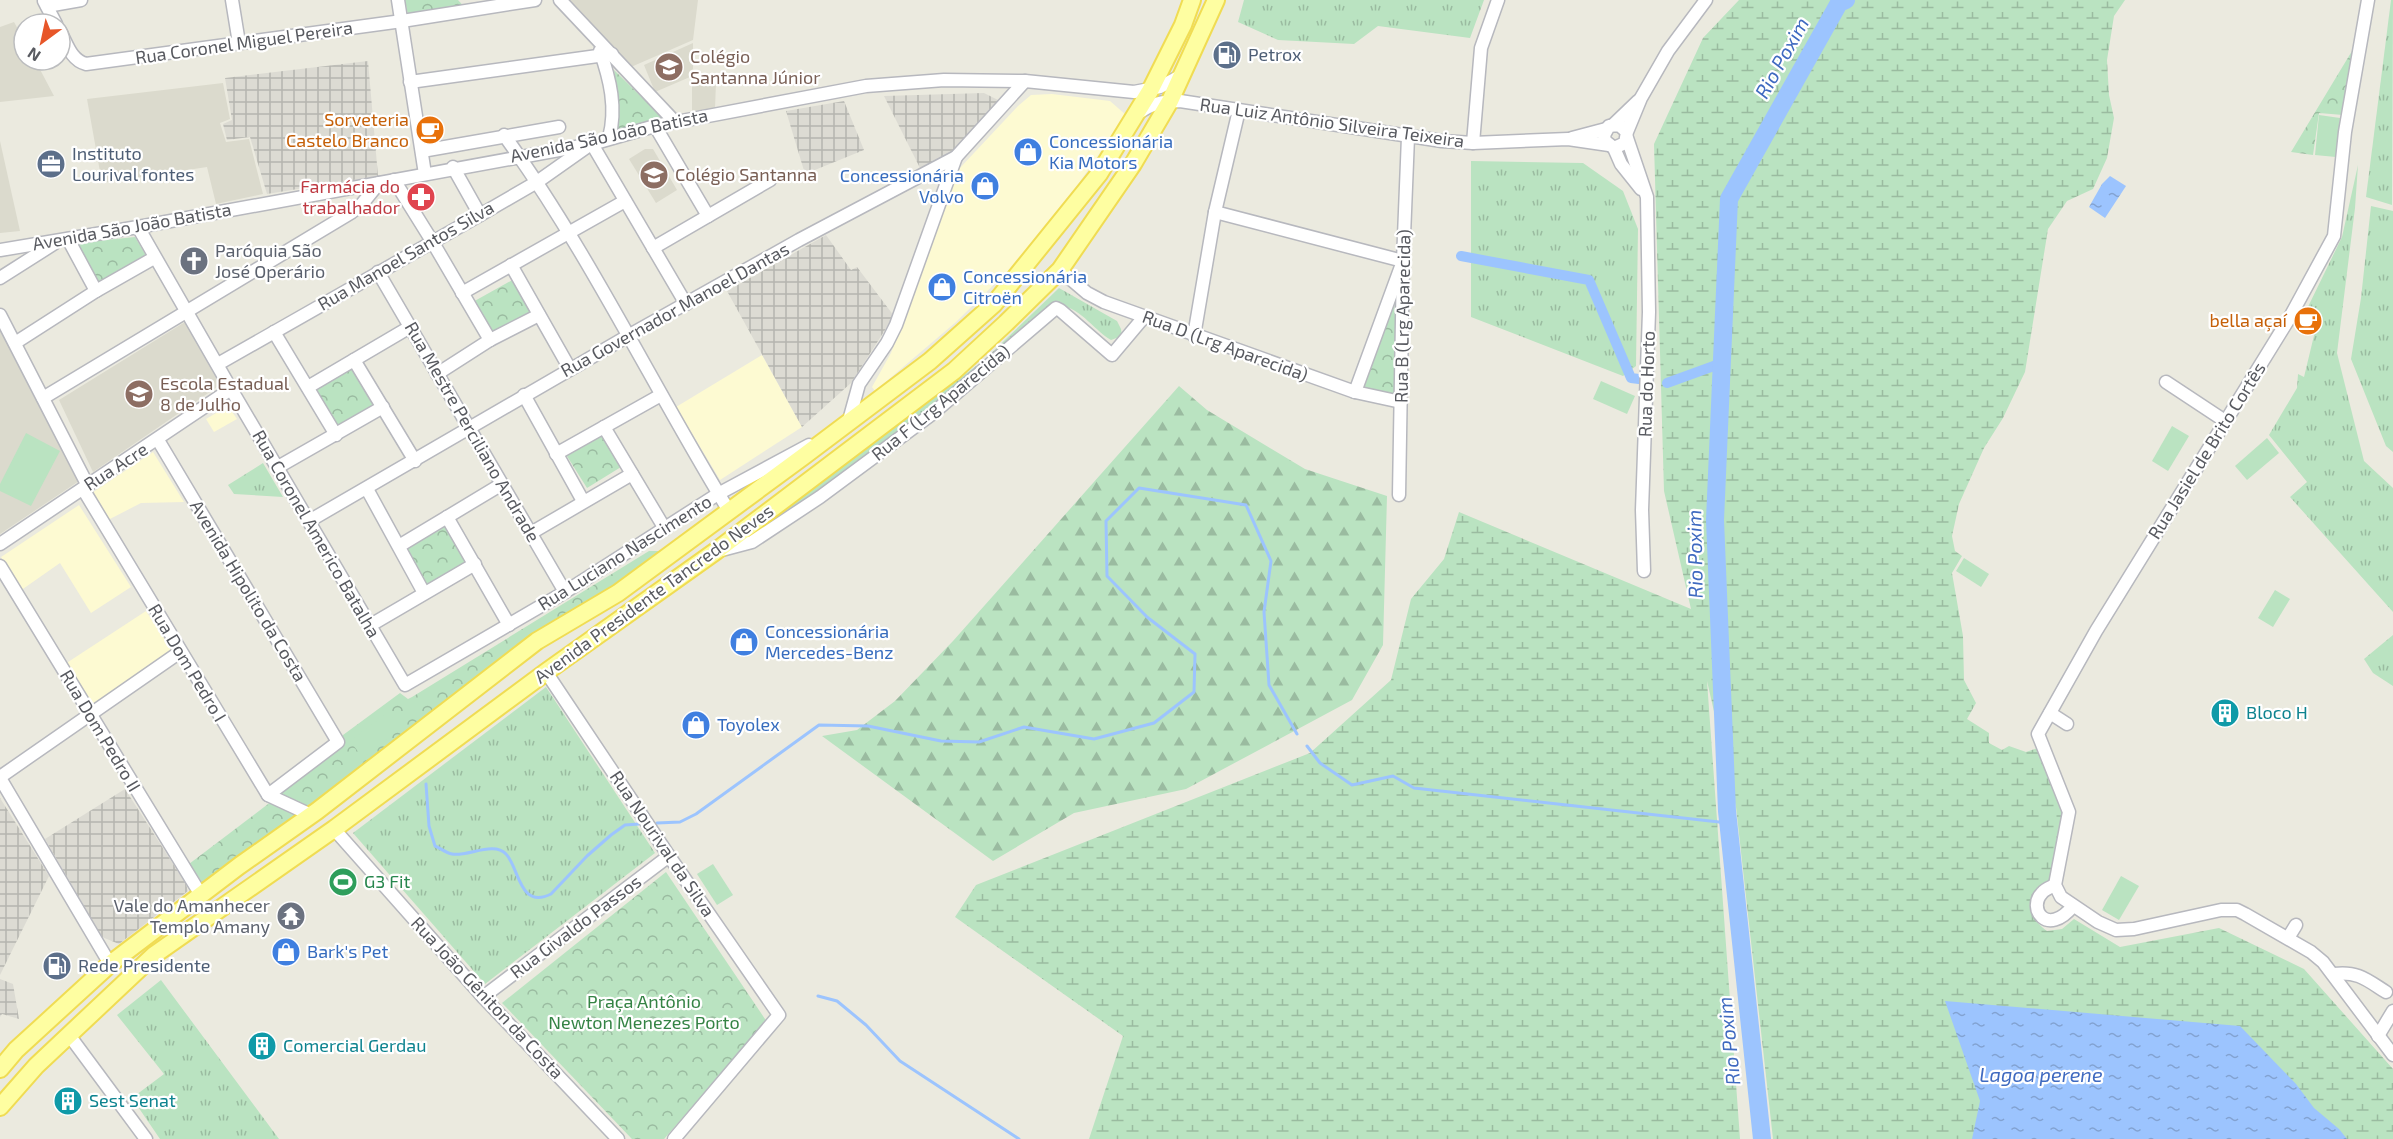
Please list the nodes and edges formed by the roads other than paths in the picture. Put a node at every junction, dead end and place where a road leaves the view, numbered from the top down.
1 (81, 0) edge
2 (232, 0) edge
3 (398, 0) edge
4 (462, 0) edge
5 (535, 0) edge
6 (560, 0) edge
7 (1192, 0) edge
8 (1216, 0) edge
9 (1498, 0) edge
10 (1706, 0) edge
11 (2368, 0) edge
12 (49, 3) edge
13 (473, 10) junction
14 (402, 21) junction
15 (239, 43) junction
16 (72, 54) edge
17 (607, 56) junction
18 (1183, 74) junction
19 (1025, 81) junction
20 (410, 82) junction
21 (1150, 91) junction
22 (1641, 98) junction
23 (1170, 101) junction
24 (1239, 110) junction
25 (1135, 115) junction
26 (675, 122) junction
27 (655, 126) junction
28 (559, 127) dead end
29 (1610, 127) junction
30 (504, 135) junction
31 (1627, 135) junction
32 (1408, 137) junction
33 (609, 138) junction
34 (1568, 139) junction
35 (1473, 143) junction
36 (592, 144) junction
37 (1611, 147) junction
38 (422, 151) junction
39 (519, 156) junction
40 (956, 157) junction
41 (453, 168) junction
42 (424, 174) junction
43 (924, 175) junction
44 (394, 180) junction
45 (770, 180) dead end
46 (537, 182) junction
47 (379, 183) junction
48 (1647, 197) junction
49 (941, 198) junction
50 (625, 201) junction
51 (1215, 212) junction
52 (480, 215) junction
53 (708, 216) junction
54 (138, 227) junction
55 (568, 232) junction
56 (63, 239) junction
57 (432, 240) junction
58 (652, 248) junction
59 (0, 250) edge
60 (154, 258) junction
61 (1403, 261) junction
62 (511, 265) junction
63 (1059, 270) junction
64 (378, 272) junction
65 (0, 278) edge
66 (96, 291) junction
67 (462, 293) junction
68 (686, 304) junction
69 (186, 310) junction
70 (0, 315) edge
71 (539, 315) junction
72 (1144, 317) junction
73 (410, 327) junction
74 (274, 332) junction
75 (628, 336) junction
76 (1194, 336) junction
77 (490, 340) junction
78 (15, 343) junction
79 (354, 360) junction
80 (218, 364) junction
81 (570, 369) junction
82 (437, 374) junction
83 (2166, 382) dead end
84 (308, 387) junction
85 (231, 389) junction
86 (1355, 392) junction
87 (524, 395) junction
88 (662, 395) junction
89 (43, 398) junction
90 (1401, 402) junction
91 (383, 407) junction
92 (2225, 421) junction
93 (848, 424) junction
94 (604, 427) junction
95 (470, 428) junction
96 (336, 435) junction
97 (158, 440) junction
98 (556, 454) junction
99 (416, 461) junction
100 (278, 467) junction
101 (632, 474) junction
102 (502, 484) junction
103 (85, 487) junction
104 (367, 489) junction
105 (718, 494) junction
106 (1399, 495) dead end
107 (583, 501) junction
108 (729, 512) junction
109 (447, 517) junction
110 (309, 521) junction
111 (665, 529) junction
112 (531, 533) junction
113 (0, 544) edge
114 (399, 546) junction
115 (716, 551) junction
116 (475, 564) junction
117 (0, 566) edge
118 (1644, 571) dead end
119 (565, 592) junction
120 (424, 593) junction
121 (509, 625) junction
122 (369, 626) junction
123 (180, 652) junction
124 (546, 672) junction
125 (405, 685) joint
126 (2050, 713) junction
127 (90, 716) junction
128 (2067, 724) dead end
129 (0, 777) edge
130 (268, 795) junction
131 (308, 817) junction
132 (338, 826) junction
133 (669, 856) junction
134 (2055, 885) junction
135 (201, 896) junction
136 (2073, 906) junction
137 (2296, 925) dead end
138 (2288, 938) junction
139 (110, 964) junction
140 (2334, 974) junction
141 (2386, 992) dead end
142 (483, 997) junction
143 (2393, 1011) edge
144 (69, 1035) junction
145 (2378, 1036) junction
146 (2393, 1055) edge
147 (0, 1069) edge
148 (0, 1107) edge
149 (146, 1139) edge
150 (618, 1139) edge
151 (674, 1139) edge

1 - 12 street
2 - 15 street
3 - 14 street
4 - 13 street
5 - 13 street, Rua Coronel Miguel Pereira
6 - 17 street
7 - 21 main road, Avenida Presidente Tancredo Neves
8 - 18 main road, Avenida Presidente Tancredo Neves
9 - 35 street
10 - 22 street
11 - 92 street, Rua Jasiel de Brito Cortês
13 - 14 street, Rua Coronel Miguel Pereira
14 - 15 street, Rua Coronel Miguel Pereira
14 - 20 street
15 - 16 street, Rua Coronel Miguel Pereira
17 - 20 street
17 - 26 street
17 - 33 street
18 - 21 street, Avenida São João Batista
18 - 23 main road, Avenida Presidente Tancredo Neves
19 - 21 street, Avenida São João Batista
19 - 26 street, Avenida São João Batista
19 - 40 street, Rua Governador Manoel Dantas
20 - 38 street
21 - 25 main road, Avenida Presidente Tancredo Neves
22 - 29 street
22 - 31 street
23 - 24 street, Rua Luiz Antônio Silveira Teixeira
23 - 25 street, Rua Luiz Antônio Silveira Teixeira
23 - 63 main road, Avenida Presidente Tancredo Neves
24 - 32 street, Rua Luiz Antônio Silveira Teixeira
24 - 51 street
25 - 93 main road, Avenida Presidente Tancredo Neves
26 - 27 street, Avenida São João Batista
27 - 33 street, Avenida São João Batista
27 - 53 street
28 - 30 street, Avenida São João Batista
29 - 31 street
29 - 34 street
29 - 37 street
30 - 38 street, Avenida São João Batista
30 - 39 street
31 - 37 street
31 - 48 street, Rua do Horto
32 - 35 street, Rua Luiz Antônio Silveira Teixeira
32 - 61 street, Rua B (Lrg Aparecida)
33 - 36 street, Avenida São João Batista
34 - 35 street, Rua Luiz Antônio Silveira Teixeira
34 - 37 street
36 - 39 street, Avenida São João Batista
36 - 46 street, Rua Manoel Santos Silva
36 - 50 street
37 - 48 street
38 - 42 street
39 - 41 street, Avenida São João Batista
39 - 46 street
40 - 43 street, Rua Governador Manoel Dantas
40 - 49 street
41 - 42 street, Avenida São João Batista
41 - 52 street
42 - 44 street, Avenida São João Batista
43 - 49 street
43 - 68 street, Rua Governador Manoel Dantas
44 - 47 street, Avenida São João Batista
44 - 57 street
45 - 53 street
46 - 52 street, Rua Manoel Santos Silva
46 - 55 street
47 - 54 street, Avenida São João Batista
47 - 69 street
48 - 118 street, Rua do Horto
49 - 93 street
50 - 55 street
50 - 58 street
51 - 61 street
51 - 76 street
52 - 57 street, Rua Manoel Santos Silva
53 - 58 street
54 - 56 street, Avenida São João Batista
54 - 60 street, Rua Coronel Americo Batalha
55 - 62 street
55 - 75 street
56 - 59 street, Avenida São João Batista
56 - 65 street
56 - 66 street
57 - 64 street, Rua Manoel Santos Silva
57 - 67 street
58 - 68 street
60 - 66 street
60 - 69 street, Rua Coronel Americo Batalha
61 - 86 street
61 - 90 street, Rua B (Lrg Aparecida)
62 - 67 street
62 - 71 street
63 - 72 street, Rua D (Lrg Aparecida)
63 - 115 main road, Avenida Presidente Tancredo Neves
64 - 73 street, Rua Mestre Perciliano Andrade
64 - 74 street, Rua Manoel Santos Silva
66 - 78 street
67 - 77 street
68 - 75 street, Rua Governador Manoel Dantas
69 - 80 street, Rua Coronel Americo Batalha
69 - 89 street
70 - 78 street, Rua Dom Pedro I
71 - 77 street
71 - 81 street
72 - 76 street, Rua D (Lrg Aparecida)
72 - 115 street, Rua F (Lrg Aparecida)
73 - 79 street
73 - 82 street, Rua Mestre Perciliano Andrade
74 - 80 street, Rua Manoel Santos Silva
74 - 84 street
75 - 81 street, Rua Governador Manoel Dantas
75 - 88 street
76 - 86 street, Rua D (Lrg Aparecida)
77 - 82 street
78 - 89 street, Rua Dom Pedro I
79 - 84 street
79 - 91 street
80 - 85 street, Rua Coronel Americo Batalha
81 - 87 street, Rua Governador Manoel Dantas
82 - 95 street, Rua Mestre Perciliano Andrade
83 - 92 street
84 - 96 street
85 - 97 street, Rua Acre
85 - 100 street, Rua Coronel Americo Batalha
86 - 90 street, Rua D (Lrg Aparecida)
87 - 95 street, Rua Governador Manoel Dantas
87 - 98 street
88 - 94 street
88 - 105 street
89 - 103 street, Rua Dom Pedro I
90 - 106 street, Rua B (Lrg Aparecida)
91 - 96 street
91 - 99 street
92 - 126 street, Rua Jasiel de Brito Cortês
93 - 105 street, Rua Luciano Nascimento
93 - 108 main road, Avenida Presidente Tancredo Neves
94 - 98 street
94 - 101 street
95 - 99 street, Rua Governador Manoel Dantas
95 - 102 street, Rua Mestre Perciliano Andrade
96 - 100 street
97 - 103 street, Rua Acre
97 - 130 street, Avenida Hipolito da Costa
98 - 107 street
99 - 104 street, Rua Governador Manoel Dantas
100 - 110 street, Rua Coronel Americo Batalha
101 - 107 street
101 - 111 street
102 - 109 street
102 - 112 street, Rua Mestre Perciliano Andrade
103 - 113 street, Rua Acre
103 - 123 street, Rua Dom Pedro I
104 - 110 street, Rua Governador Manoel Dantas
104 - 114 street
105 - 108 street
105 - 111 street, Rua Luciano Nascimento
107 - 112 street
108 - 131 main road, Avenida Presidente Tancredo Neves
109 - 114 street
109 - 116 street
110 - 122 street, Rua Coronel Americo Batalha
111 - 119 street, Rua Luciano Nascimento
112 - 119 street, Rua Mestre Perciliano Andrade
114 - 120 street
115 - 124 main road, Avenida Presidente Tancredo Neves
116 - 120 street
116 - 121 street
117 - 127 street, Rua Dom Pedro II
119 - 121 street, Rua Luciano Nascimento
120 - 122 street
121 - 125 street, Rua Luciano Nascimento
122 - 125 street, Rua Coronel Americo Batalha
123 - 127 street
123 - 130 street, Rua Dom Pedro I
124 - 132 main road, Avenida Presidente Tancredo Neves
124 - 133 street, Rua Nourival da Silva
126 - 128 street
126 - 134 street, Rua Jasiel de Brito Cortês
127 - 129 street
127 - 135 street, Rua Dom Pedro II
129 - 139 street
130 - 131 street
131 - 132 main road
131 - 135 main road, Avenida Presidente Tancredo Neves
132 - 142 street, Rua João Gêniton da Costa
132 - 144 main road, Avenida Presidente Tancredo Neves
133 - 142 street, Rua Givaldo Passos
133 - 151 street, Rua Nourival da Silva
134 - 136 street
134 - 136 street, Rua Jasiel de Brito Cortês
135 - 139 main road, Avenida Presidente Tancredo Neves
136 - 138 street
137 - 138 street
138 - 140 street
139 - 147 main road, Avenida Presidente Tancredo Neves
140 - 141 street
140 - 145 street
142 - 150 street, Rua João Gêniton da Costa
143 - 145 street
144 - 148 main road, Avenida Presidente Tancredo Neves
144 - 149 street
145 - 146 street

